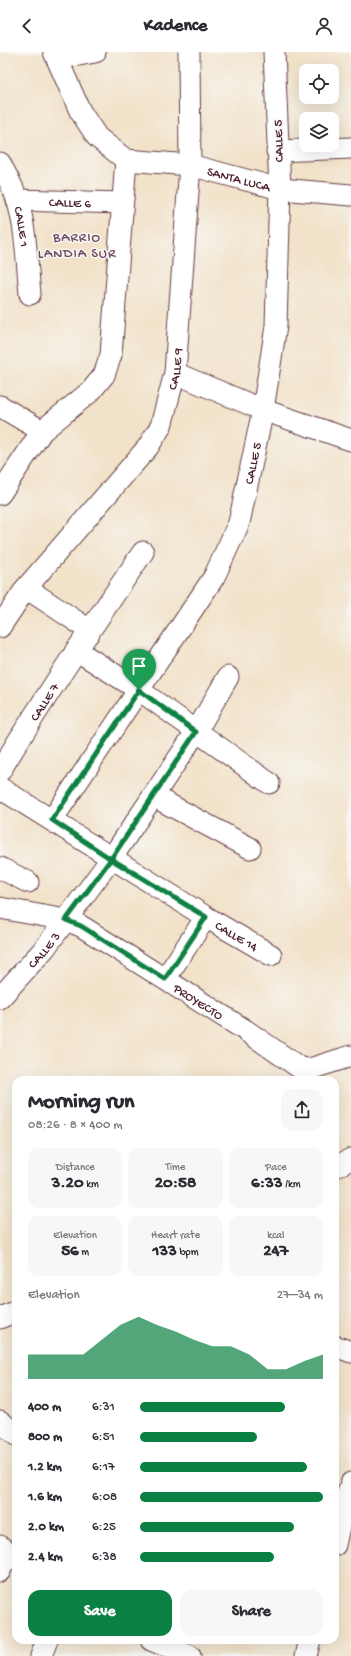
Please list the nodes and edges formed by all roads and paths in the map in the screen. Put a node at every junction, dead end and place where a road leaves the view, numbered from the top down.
1 (95, 52) edge
2 (189, 52) edge
3 (274, 52) edge
4 (56, 56) edge
5 (351, 148) edge
6 (277, 151) junction
7 (126, 160) junction
8 (0, 163) edge
9 (190, 165) junction
10 (280, 189) junction
11 (351, 195) edge
12 (17, 200) junction
13 (122, 203) junction
14 (30, 294) dead end
15 (175, 373) junction
16 (0, 406) edge
17 (264, 410) junction
18 (42, 431) junction
19 (351, 440) edge
20 (0, 494) edge
21 (143, 552) dead end
22 (26, 588) junction
23 (2, 620) edge
24 (89, 633) junction
25 (76, 650) junction
26 (228, 677) dead end
27 (139, 690) junction
28 (196, 732) junction
29 (3, 760) edge
30 (269, 783) dead end
31 (0, 788) edge
32 (153, 796) junction
33 (52, 820) junction
34 (250, 848) dead end
35 (111, 859) junction
36 (0, 868) edge
37 (28, 882) dead end
38 (0, 908) edge
39 (206, 917) junction
40 (66, 920) junction
41 (271, 955) dead end
42 (165, 979) junction
43 (0, 998) edge
44 (351, 1056) edge
45 (351, 1159) edge
46 (339, 1165) edge
47 (12, 1314) edge
48 (0, 1318) edge
49 (339, 1348) edge
50 (351, 1352) edge
51 (0, 1421) edge
52 (12, 1432) edge
53 (351, 1483) edge
54 (339, 1511) edge
55 (46, 1644) edge
56 (159, 1644) edge
57 (309, 1644) edge
58 (182, 1655) edge
59 (41, 1656) edge
60 (306, 1656) edge

1 - 4 street
2 - 9 street, CALLE 9
3 - 6 street, CALLE 5
4 - 7 street
5 - 6 street
6 - 10 street, CALLE 5
7 - 9 street, SANTA LUCA
7 - 13 street
8 - 12 street, CALLE 1
9 - 10 street, SANTA LUCA
9 - 15 street, CALLE 9
10 - 11 street, SANTA LUCA
10 - 17 street, CALLE 5
12 - 13 street, CALLE 6
12 - 14 street, CALLE 1
13 - 18 street
15 - 17 street
15 - 22 street, CALLE 9
16 - 18 street
17 - 19 street
17 - 27 street, CALLE 5
18 - 20 street
21 - 24 street, CALLE 7
22 - 23 street, CALLE 9
22 - 24 street
24 - 25 street, CALLE 7
25 - 27 street
25 - 29 street, CALLE 7
26 - 28 street, CALLE 3
27 - 28 street
27 - 33 street, CALLE 5
28 - 30 street
28 - 32 street, CALLE 3
31 - 33 street, CALLE 14
32 - 34 street
32 - 35 street, CALLE 3
33 - 35 street, CALLE 14
35 - 39 street, CALLE 14
35 - 40 street, CALLE 3
36 - 37 street
38 - 40 street, PROYECTO
39 - 41 street, CALLE 14
39 - 42 street
40 - 42 street, PROYECTO
40 - 43 street, CALLE 3
42 - 44 street, PROYECTO
45 - 46 street
47 - 48 street
49 - 50 street
51 - 52 street
53 - 54 street
55 - 59 street
56 - 58 street
57 - 60 street

